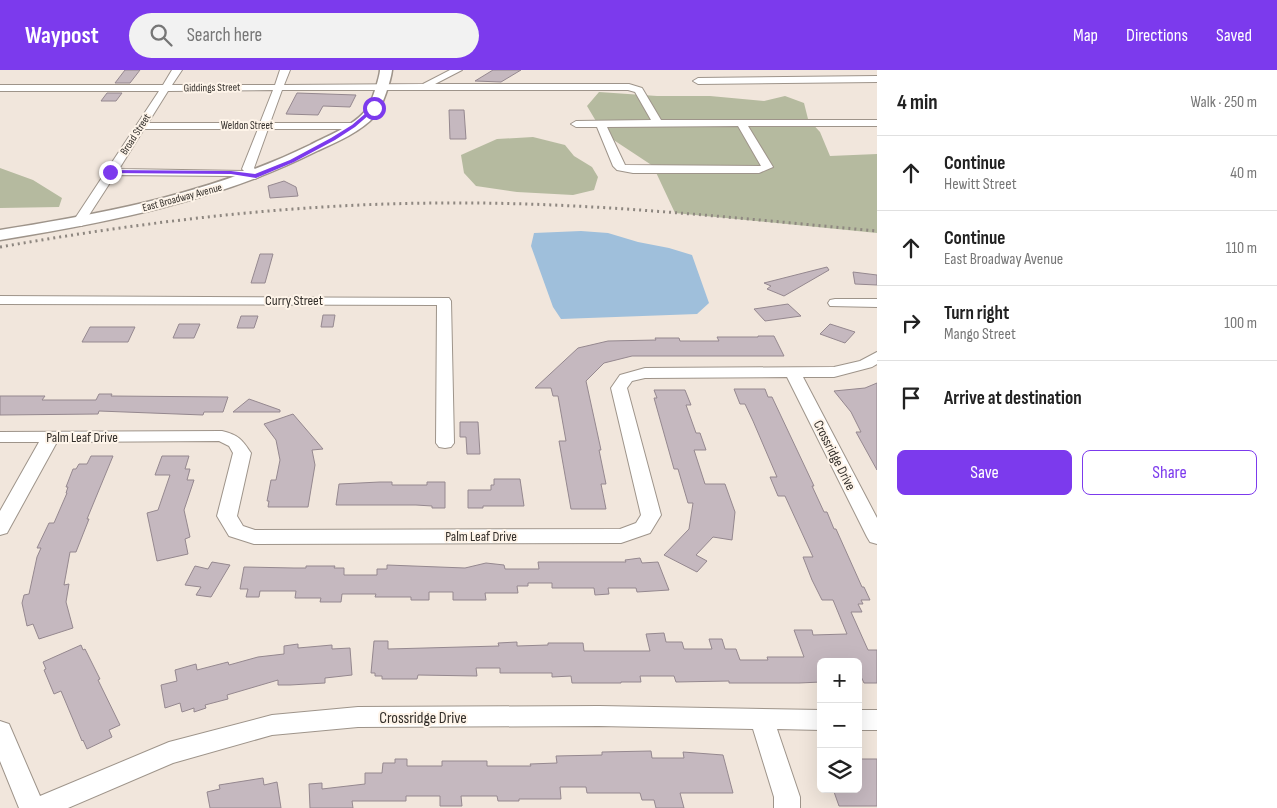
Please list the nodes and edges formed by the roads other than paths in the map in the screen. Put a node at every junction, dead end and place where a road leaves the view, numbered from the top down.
1 (176, 70) edge
2 (285, 70) edge
3 (376, 70) edge
4 (386, 70) edge
5 (766, 70) edge
6 (791, 70) edge
7 (454, 72) edge
8 (475, 78) dead end
9 (773, 79) junction
10 (799, 79) junction
11 (877, 79) edge
12 (698, 81) dead end
13 (279, 86) junction
14 (381, 87) junction
15 (424, 87) junction
16 (0, 88) edge
17 (165, 88) junction
18 (741, 123) junction
19 (877, 123) edge
20 (576, 124) dead end
21 (601, 124) junction
22 (658, 124) junction
23 (264, 125) junction
24 (140, 126) junction
25 (353, 126) junction
26 (110, 172) junction
27 (256, 176) junction
28 (78, 223) junction
29 (0, 234) edge
30 (0, 300) edge
31 (877, 302) edge
32 (835, 303) dead end
33 (877, 357) edge
34 (793, 373) junction
35 (0, 437) edge
36 (51, 437) junction
37 (445, 443) dead end
38 (0, 528) edge
39 (877, 536) edge
40 (762, 720) junction
41 (817, 720) edge
42 (862, 720) edge
43 (877, 720) edge
44 (0, 731) edge
45 (32, 808) edge
46 (40, 808) edge
47 (788, 808) edge

1 - 17 street, Broad Street
2 - 13 street
3 - 14 main road
4 - 14 main road, East Broadway Avenue
5 - 9 street
6 - 10 street
7 - 8 street
7 - 15 street
9 - 10 street
9 - 12 street
10 - 11 street
13 - 14 street, Giddings Street
13 - 17 street, Giddings Street
13 - 23 street
14 - 15 street, Giddings Street
14 - 25 main road, East Broadway Avenue
15 - 22 street, Giddings Street
16 - 17 street, Giddings Street
17 - 24 street, Broad Street
18 - 19 street
18 - 21 street
18 - 22 street
20 - 21 street
21 - 22 street
23 - 24 street, Weldon Street
23 - 25 street, Weldon Street
23 - 27 street
24 - 26 street, Broad Street
25 - 27 main road, East Broadway Avenue
26 - 27 street
26 - 28 street, Broad Street
27 - 28 main road, East Broadway Avenue
28 - 29 main road, East Broadway Avenue
30 - 37 street, Curry Street
31 - 32 street
33 - 34 street, Palm Leaf Drive
34 - 36 street, Palm Leaf Drive
34 - 39 street, Crossridge Drive
35 - 36 street, Palm Leaf Drive
36 - 38 street
40 - 41 street, Crossridge Drive
40 - 46 street, Crossridge Drive
40 - 47 street
42 - 43 street
44 - 45 street

